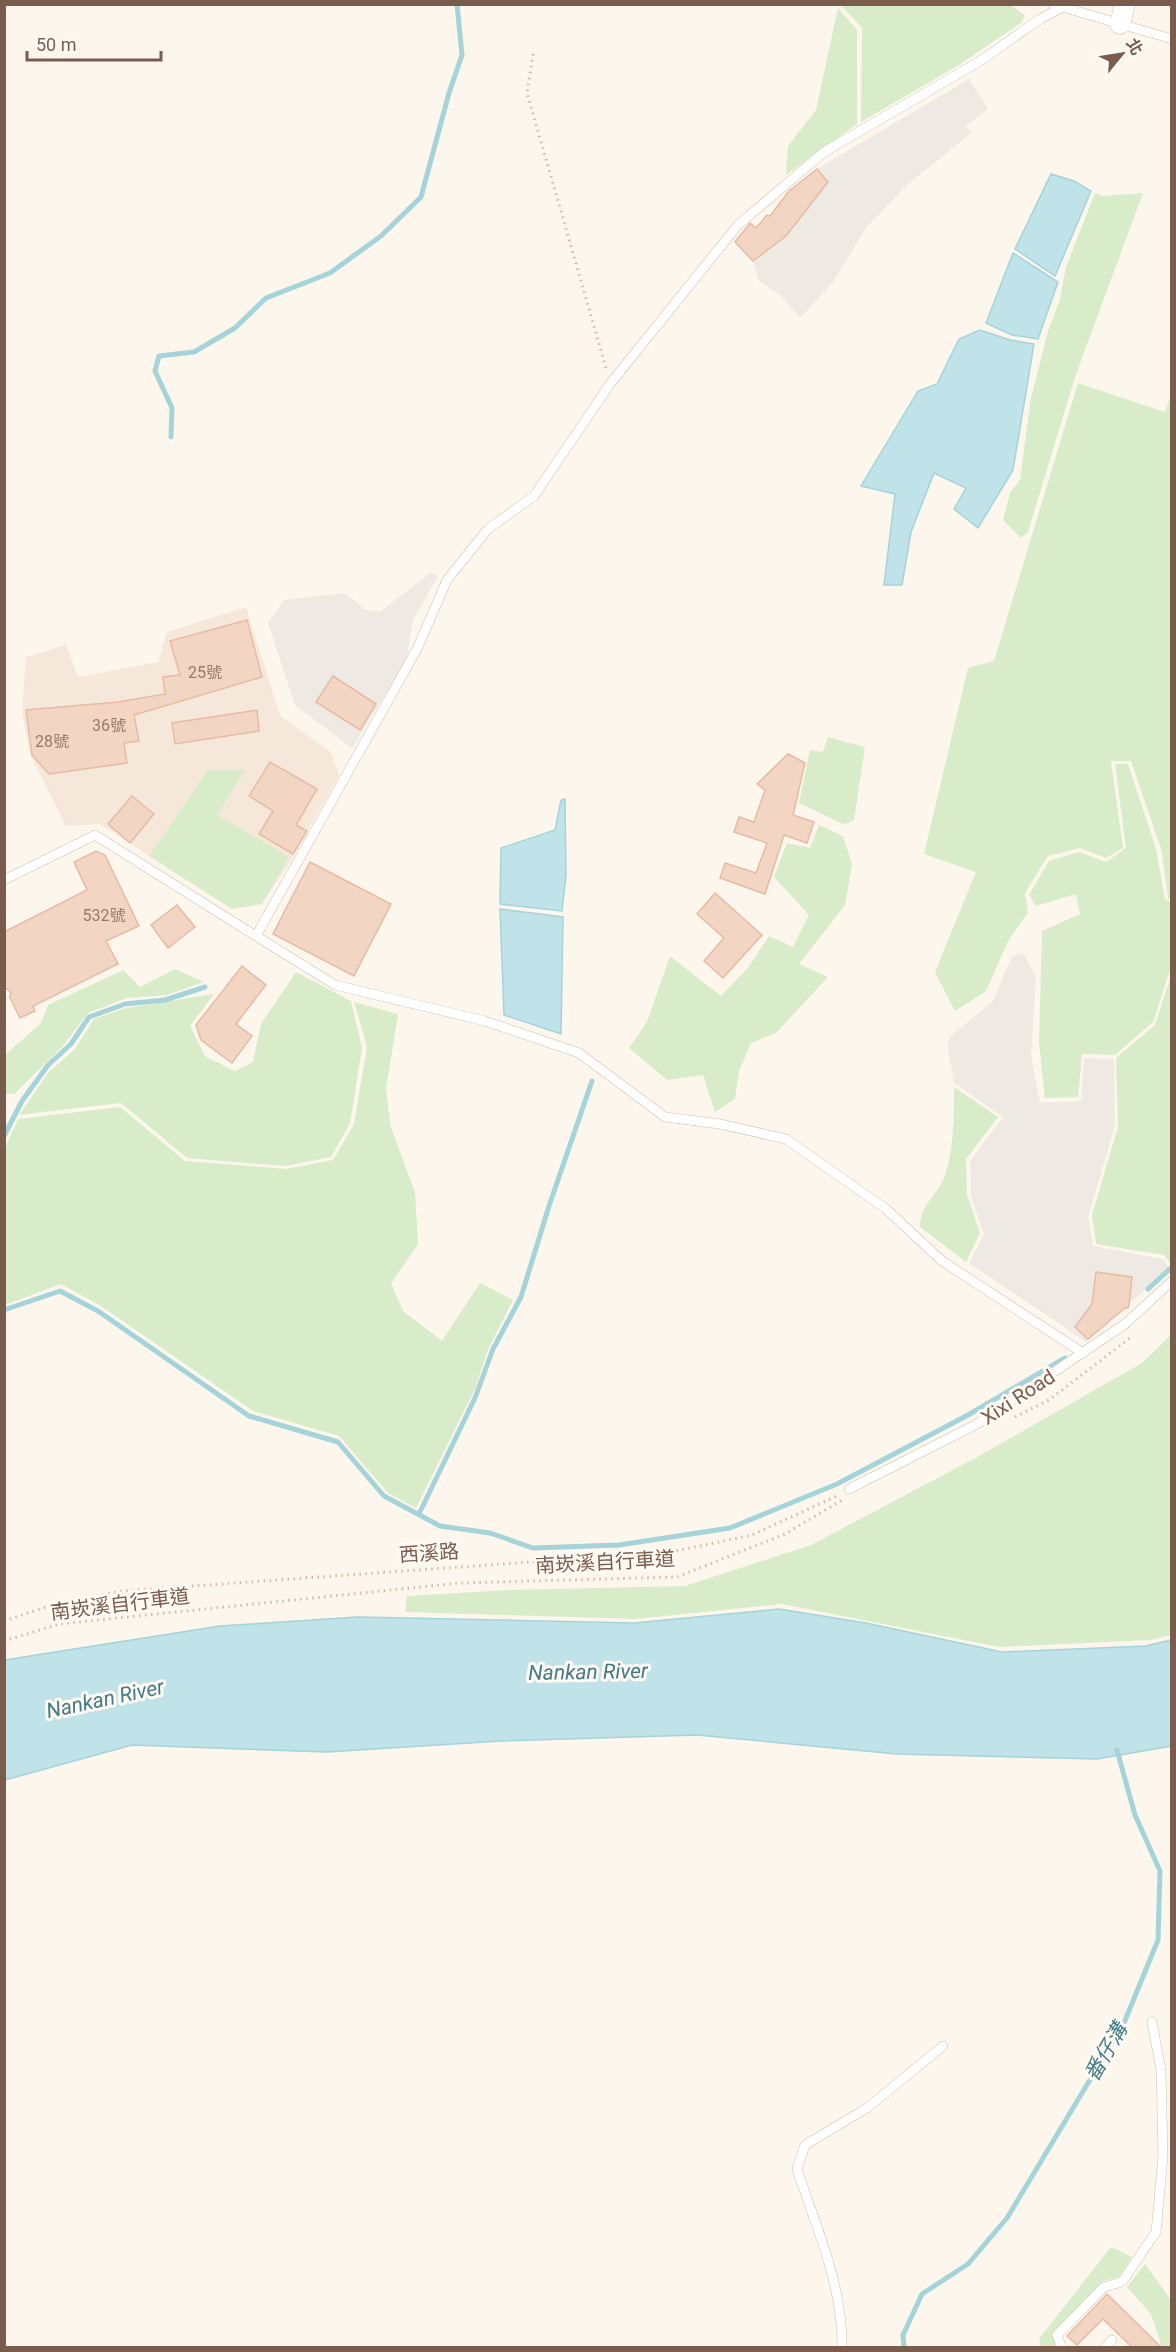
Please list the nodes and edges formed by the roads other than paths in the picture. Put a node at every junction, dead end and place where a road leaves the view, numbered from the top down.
1 (1052, 4) edge
2 (1125, 4) edge
3 (1063, 8) junction
4 (1120, 24) junction
5 (1172, 39) edge
6 (4, 880) edge
7 (256, 936) junction
8 (1172, 1281) edge
9 (1083, 1353) junction
10 (850, 1492) road end
11 (1152, 2022) dead end
12 (943, 2046) dead end
13 (842, 2348) edge
14 (1062, 2348) edge

1 - 3 lane
2 - 4 street
3 - 4 lane
3 - 7 lane
4 - 5 lane
6 - 7 lane
7 - 9 lane
8 - 9 lane, Xixi Road
9 - 10 lane, Xixi Road
11 - 14 lane
12 - 13 lane

